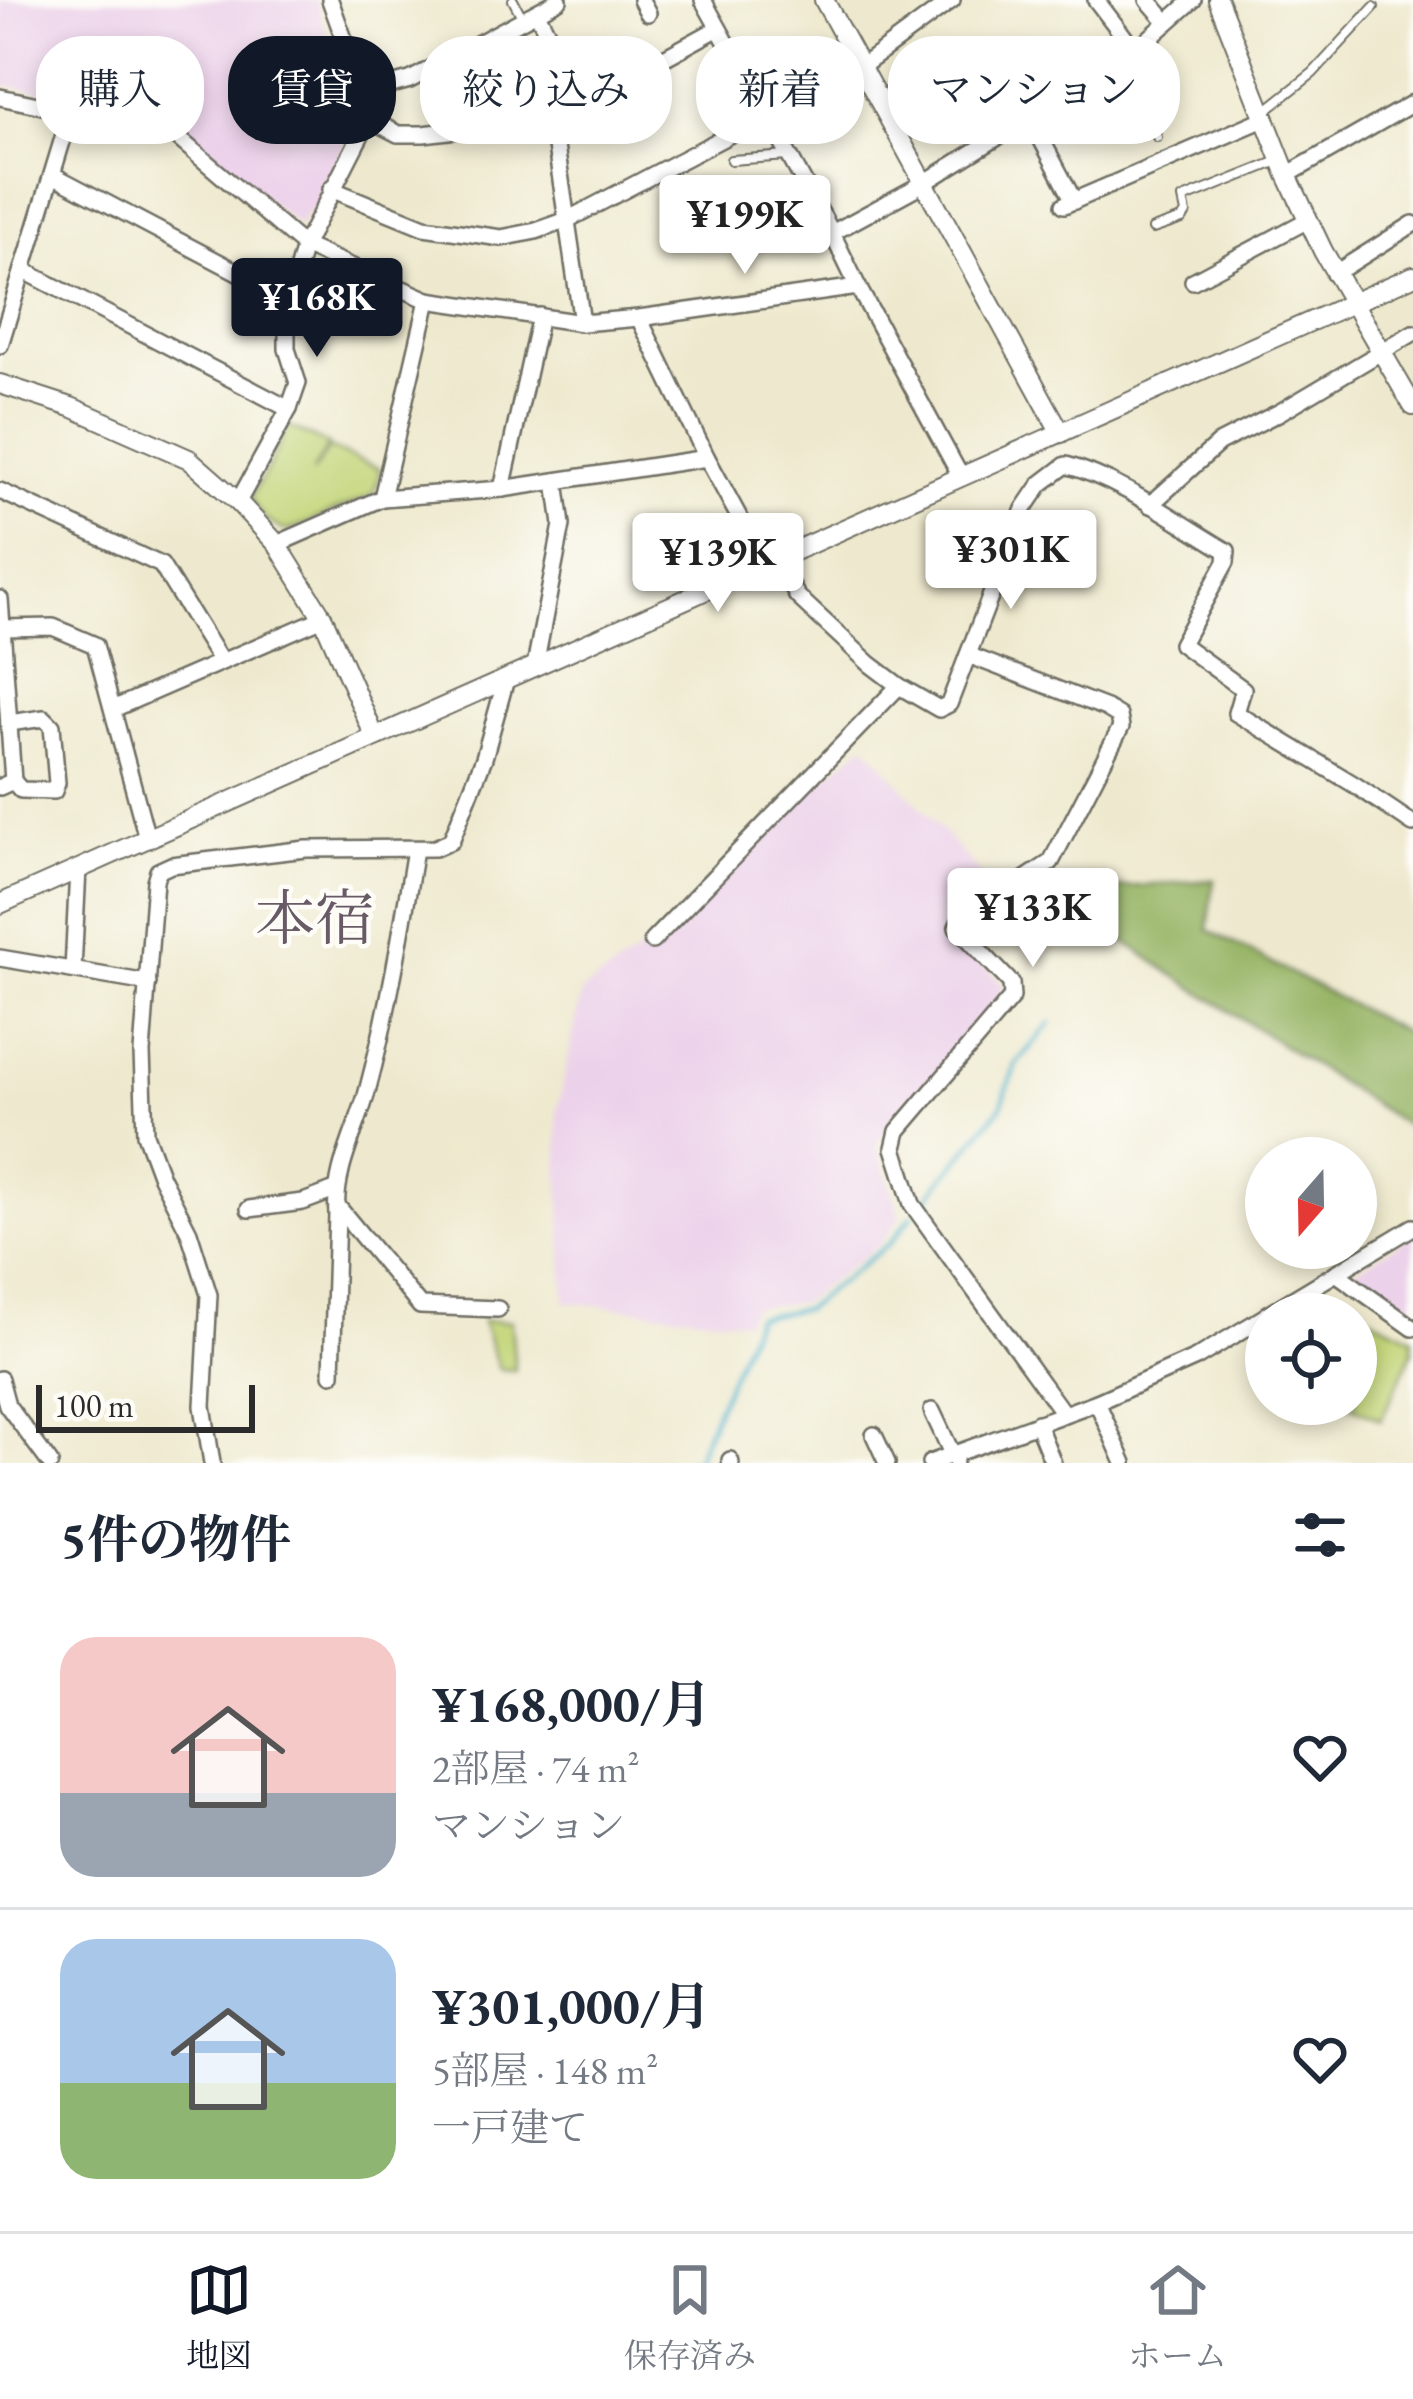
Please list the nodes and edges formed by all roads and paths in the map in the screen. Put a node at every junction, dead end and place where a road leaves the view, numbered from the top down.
1 (330, 0) edge
2 (513, 0) edge
3 (559, 0) edge
4 (703, 0) edge
5 (824, 0) edge
6 (952, 0) edge
7 (1096, 0) edge
8 (1148, 0) edge
9 (1193, 0) edge
10 (1218, 0) edge
11 (1374, 8) dead end
12 (530, 17) junction
13 (1167, 22) junction
14 (717, 29) junction
15 (343, 36) edge
16 (542, 36) edge
17 (721, 36) edge
18 (844, 36) edge
19 (1124, 36) edge
20 (1152, 36) edge
21 (672, 54) edge
22 (864, 65) edge
23 (864, 73) edge
24 (396, 84) edge
25 (0, 98) edge
26 (36, 105) edge
27 (1408, 106) edge
28 (1265, 115) junction
29 (1413, 124) edge
30 (62, 144) edge
31 (185, 144) edge
32 (355, 144) edge
33 (556, 144) edge
34 (712, 144) edge
35 (783, 144) edge
36 (988, 144) edge
37 (1042, 144) edge
38 (790, 156) junction
39 (731, 160) dead end
40 (1284, 167) junction
41 (53, 175) junction
42 (924, 183) junction
43 (331, 189) junction
44 (567, 220) junction
45 (1308, 220) junction
46 (1413, 224) edge
47 (1154, 229) dead end
48 (832, 233) junction
49 (304, 245) junction
50 (22, 270) junction
51 (1334, 274) junction
52 (1413, 276) edge
53 (1193, 281) dead end
54 (858, 287) junction
55 (290, 299) junction
56 (428, 300) junction
57 (1352, 303) junction
58 (540, 316) junction
59 (639, 318) junction
60 (582, 323) junction
61 (1413, 333) edge
62 (0, 345) edge
63 (1384, 352) junction
64 (0, 384) edge
65 (1413, 406) edge
66 (289, 409) junction
67 (1055, 436) junction
68 (707, 458) junction
69 (1066, 465) junction
70 (961, 477) junction
71 (556, 481) junction
72 (502, 489) junction
73 (0, 491) edge
74 (382, 499) junction
75 (238, 502) junction
76 (1150, 505) junction
77 (277, 544) junction
78 (771, 562) junction
79 (0, 599) edge
80 (323, 618) junction
81 (2, 628) edge
82 (968, 656) junction
83 (221, 662) junction
84 (535, 666) junction
85 (506, 679) junction
86 (899, 686) junction
87 (113, 709) junction
88 (9, 723) junction
89 (375, 737) junction
90 (6, 784) edge
91 (1413, 824) edge
92 (147, 838) junction
93 (415, 848) junction
94 (79, 869) junction
95 (0, 904) edge
96 (652, 941) dead end
97 (0, 958) edge
98 (74, 970) junction
99 (148, 983) junction
100 (336, 1198) junction
101 (250, 1209) dead end
102 (1413, 1227) edge
103 (1336, 1273) junction
104 (1303, 1293) edge
105 (498, 1309) dead end
106 (1245, 1328) edge
107 (1413, 1328) edge
108 (332, 1374) dead end
109 (0, 1379) edge
110 (1097, 1402) junction
111 (932, 1411) dead end
112 (1063, 1413) junction
113 (1037, 1423) junction
114 (874, 1435) dead end
115 (955, 1459) edge
116 (50, 1463) edge
117 (212, 1463) edge
118 (887, 1463) edge
119 (930, 1463) edge
120 (1053, 1463) edge
121 (1124, 1463) edge

1 - 15 street
2 - 12 lane
3 - 12 street
4 - 14 street
5 - 18 street
6 - 22 street
7 - 19 street
8 - 13 street
9 - 13 street
10 - 28 street
11 - 28 lane
12 - 16 street
12 - 24 street
13 - 20 street
14 - 17 street
14 - 21 street
23 - 42 street
25 - 26 street
27 - 29 street
27 - 40 street
28 - 37 street
28 - 40 street
30 - 41 street
31 - 49 street
32 - 43 street
33 - 44 street
34 - 44 street
35 - 38 street
36 - 42 street
38 - 39 lane
38 - 48 street
40 - 45 street
40 - 47 lane
41 - 50 street
41 - 55 street
42 - 48 street
42 - 67 street
43 - 44 street
43 - 49 street
44 - 60 street
45 - 51 street
45 - 53 street
46 - 51 street
48 - 54 street
49 - 55 street
49 - 56 street
50 - 62 street
50 - 66 street
51 - 57 street
52 - 57 street
54 - 59 street
54 - 70 street
55 - 66 street
56 - 58 street
56 - 74 street
57 - 63 street
57 - 67 street
58 - 60 street
58 - 72 street
59 - 60 street
59 - 68 street
61 - 63 street
63 - 65 street
63 - 76 street
64 - 75 street
66 - 75 street
67 - 69 street
67 - 70 street
68 - 71 street
68 - 78 street
69 - 76 street
69 - 82 street
70 - 78 street
71 - 72 street
71 - 84 street
72 - 74 street
73 - 83 street
74 - 77 street
75 - 77 street
76 - 91 street
77 - 80 street
78 - 84 street
78 - 86 street
79 - 81 street
80 - 83 street
80 - 89 street
81 - 87 street
81 - 88 street
82 - 86 street
82 - 112 street
83 - 87 street
84 - 85 street
85 - 89 street
85 - 93 street
86 - 96 street
87 - 92 street
88 - 90 street
88 - 90 street
89 - 92 street
92 - 94 street
93 - 99 street
93 - 100 street
94 - 95 street
94 - 98 street
97 - 98 street
98 - 99 street
99 - 117 street
100 - 101 street
100 - 105 street
100 - 108 street
102 - 103 street
103 - 104 street
103 - 107 street
106 - 110 street
109 - 116 street
110 - 112 street
110 - 121 street
111 - 115 street
112 - 113 street
113 - 115 street
113 - 120 street
114 - 118 street
115 - 119 street

